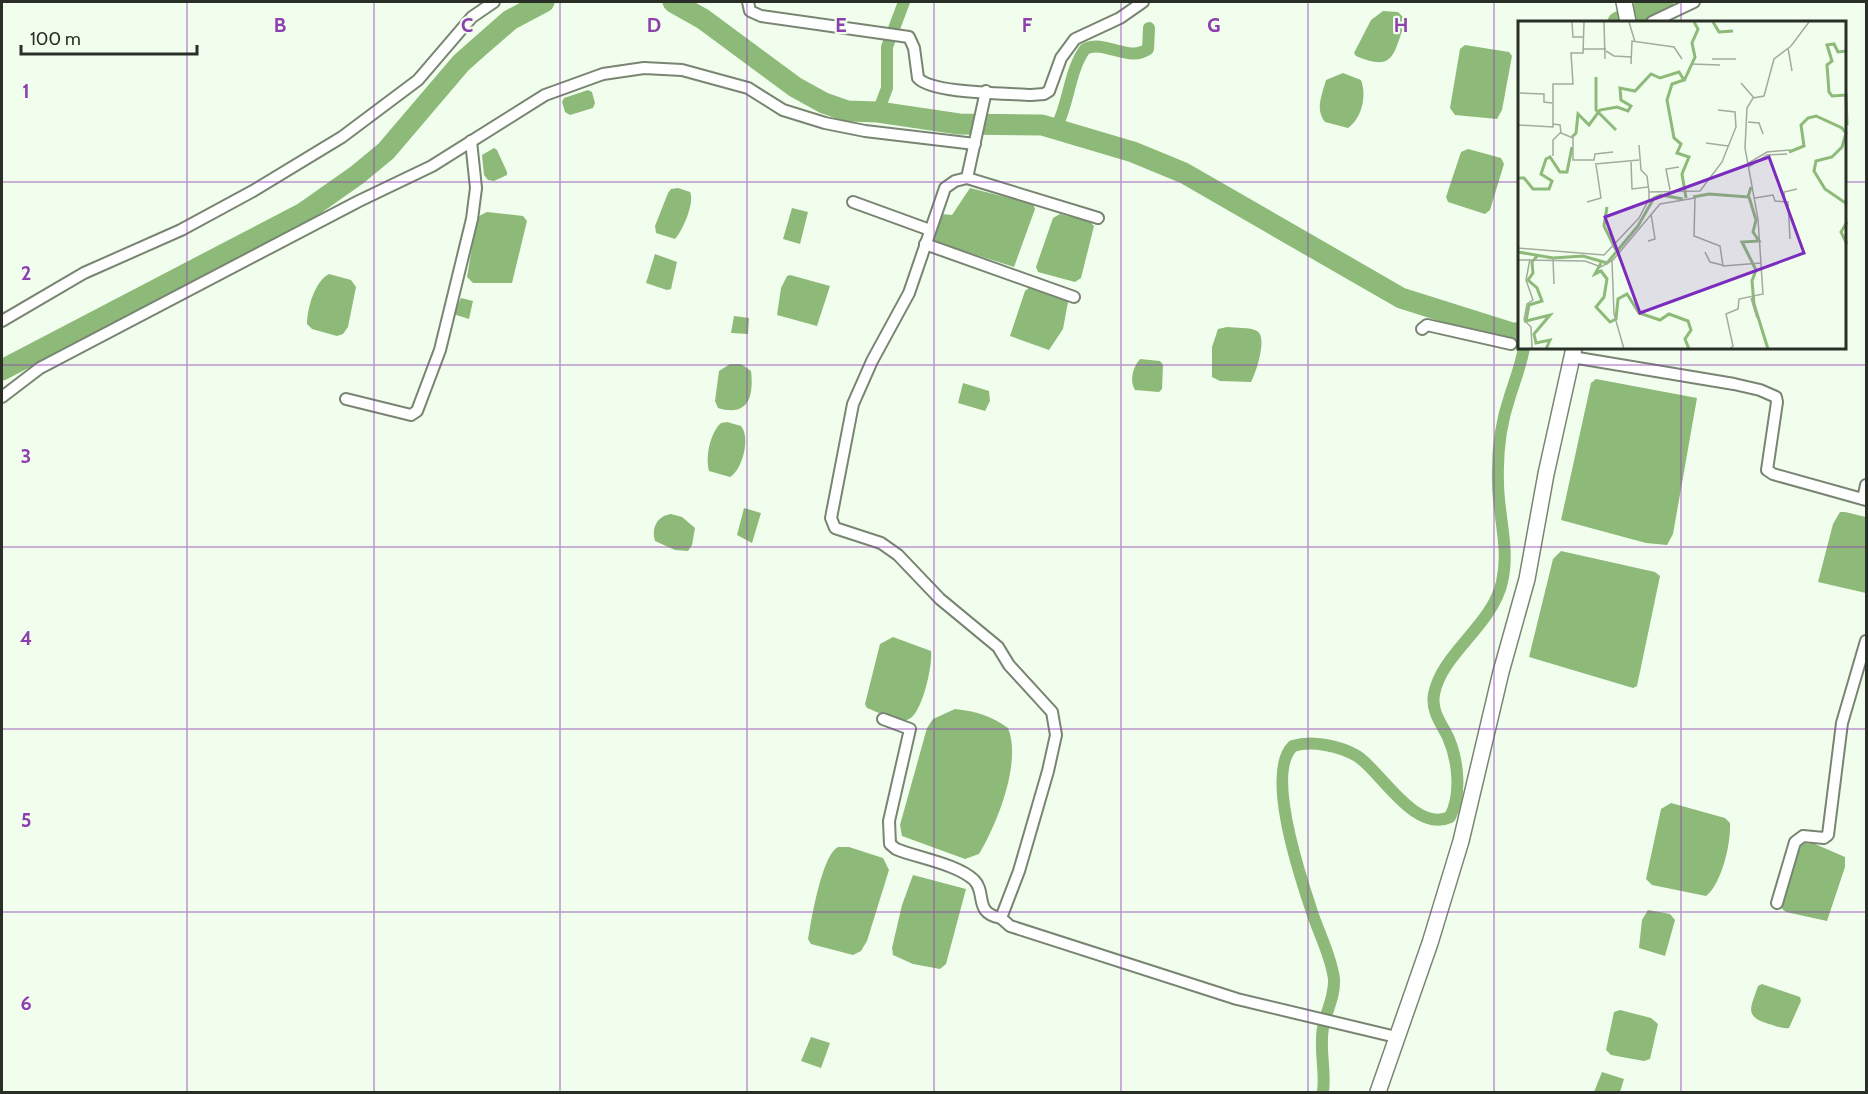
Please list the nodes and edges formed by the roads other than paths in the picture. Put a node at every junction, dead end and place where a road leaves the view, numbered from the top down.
1 (494, 2) edge
2 (748, 2) edge
3 (1143, 2) edge
4 (1624, 2) edge
5 (1694, 2) edge
6 (1628, 21) edge
7 (1654, 21) edge
8 (986, 91) junction
9 (976, 138) junction
10 (471, 141) junction
11 (967, 178) junction
12 (853, 202) dead end
13 (1098, 218) dead end
14 (930, 230) junction
15 (925, 244) junction
16 (1074, 297) dead end
17 (2, 321) edge
18 (1422, 329) dead end
19 (1511, 344) dead end
20 (1573, 352) edge
21 (2, 397) edge
22 (346, 399) dead end
23 (1866, 486) edge
24 (1865, 499) edge
25 (1866, 640) edge
26 (883, 719) dead end
27 (1777, 903) dead end
28 (1001, 918) junction
29 (1396, 1037) junction
30 (1378, 1092) edge

1 - 17 street
2 - 8 street
3 - 8 street
4 - 6 street
5 - 7 street
8 - 9 street
9 - 10 street
9 - 11 street
10 - 21 street
10 - 22 street
11 - 13 street
11 - 14 street
12 - 14 street
14 - 15 street
15 - 16 street
15 - 28 street
18 - 19 street
20 - 24 street
20 - 29 street
23 - 24 street
25 - 27 street
26 - 28 street
28 - 29 street
29 - 30 street

